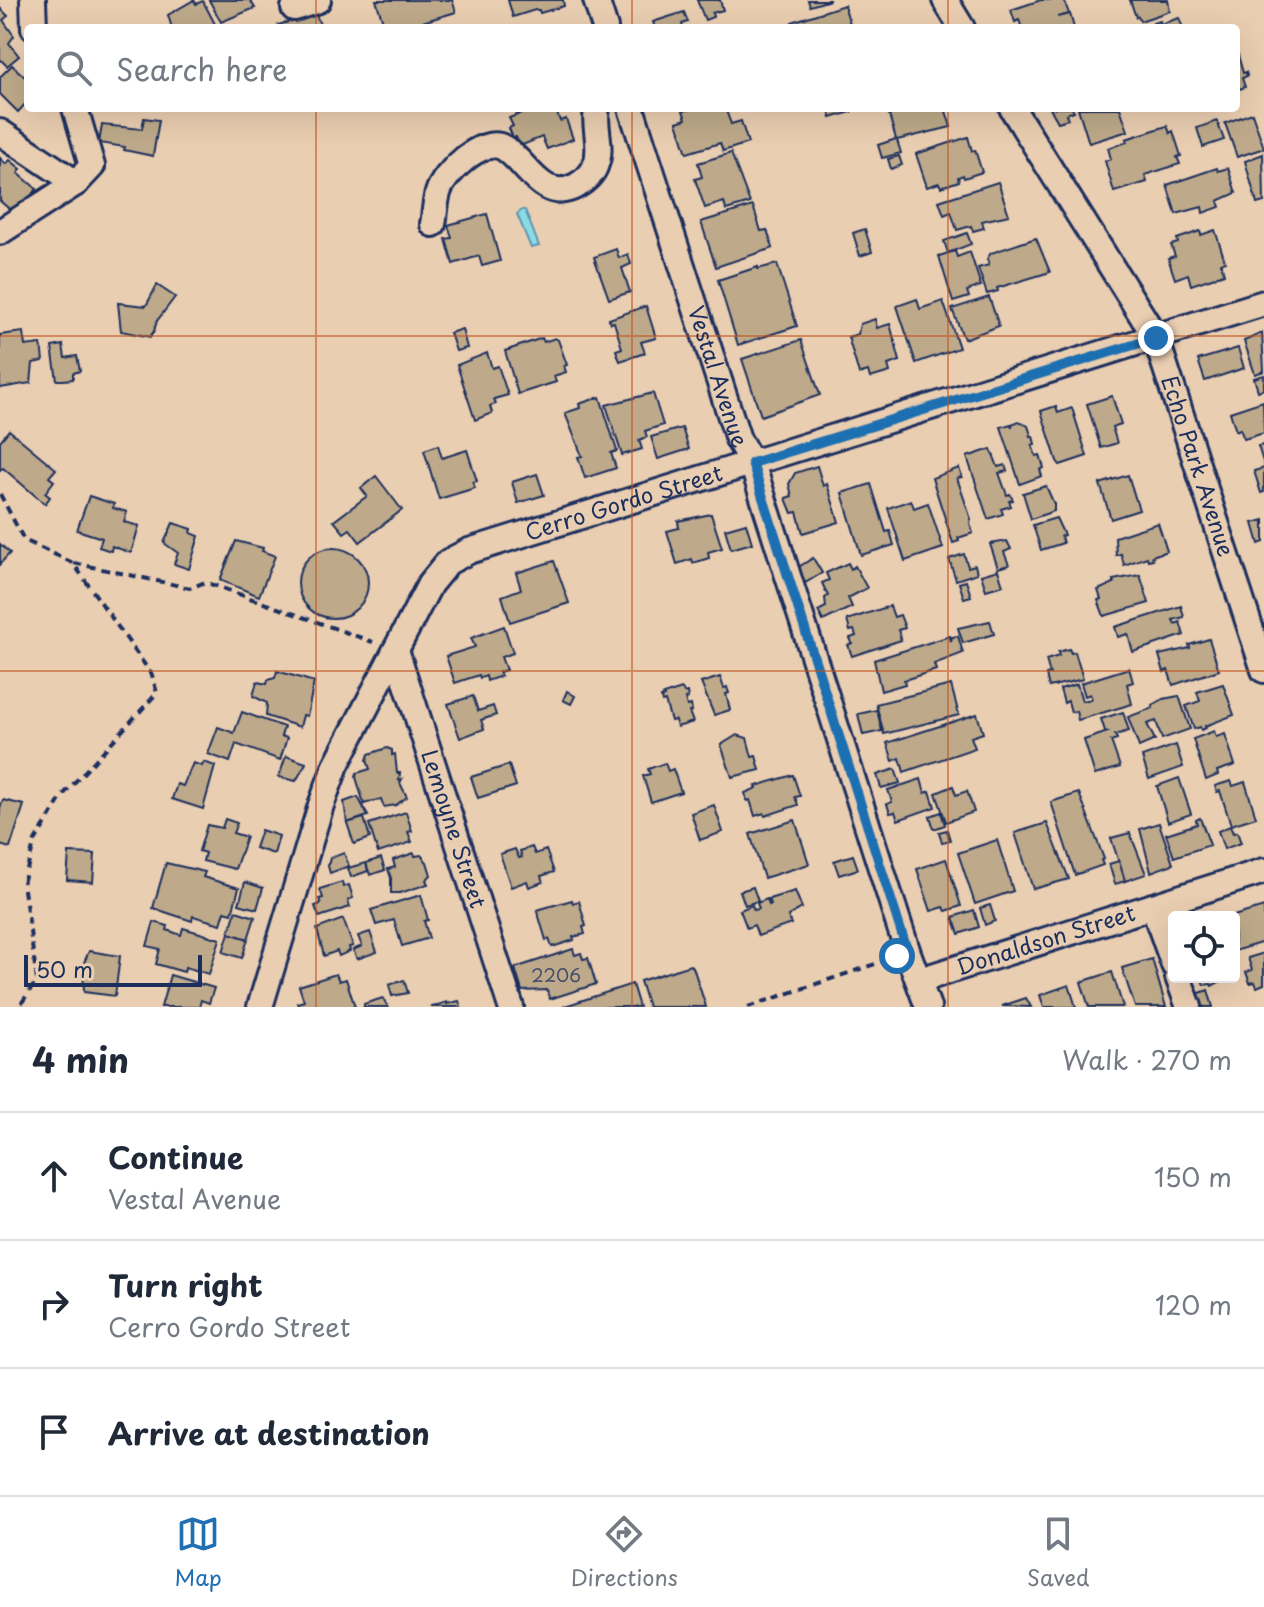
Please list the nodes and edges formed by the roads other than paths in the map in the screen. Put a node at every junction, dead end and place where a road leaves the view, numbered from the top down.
1 (33, 0) edge
2 (318, 0) edge
3 (596, 0) edge
4 (945, 0) edge
5 (294, 8) dead end
6 (34, 24) edge
7 (604, 24) edge
8 (960, 24) edge
9 (76, 112) edge
10 (597, 112) edge
11 (632, 112) edge
12 (1015, 112) edge
13 (0, 132) edge
14 (76, 183) junction
15 (433, 224) dead end
16 (0, 232) edge
17 (1264, 303) edge
18 (1156, 338) junction
19 (752, 463) junction
20 (385, 646) junction
21 (1264, 670) edge
22 (1264, 871) edge
23 (1153, 906) junction
24 (1168, 948) edge
25 (920, 980) junction
26 (1180, 983) edge
27 (260, 1007) edge
28 (511, 1007) edge
29 (928, 1007) edge
30 (1189, 1007) edge

1 - 6 street
2 - 5 street
3 - 7 street
4 - 8 street
9 - 14 street
10 - 15 street
11 - 19 street, Vestal Avenue
12 - 18 street, Echo Park Avenue
13 - 14 street
14 - 16 street
17 - 18 street, Cerro Gordo Street
18 - 19 street, Cerro Gordo Street
18 - 21 street, Echo Park Avenue
19 - 20 street, Cerro Gordo Street
19 - 25 street, Vestal Avenue
20 - 27 street, Cerro Gordo Street
20 - 28 street, Lemoyne Street
22 - 23 street, Donaldson Street
23 - 24 street
23 - 25 street, Donaldson Street
25 - 29 street, Vestal Avenue
26 - 30 street

